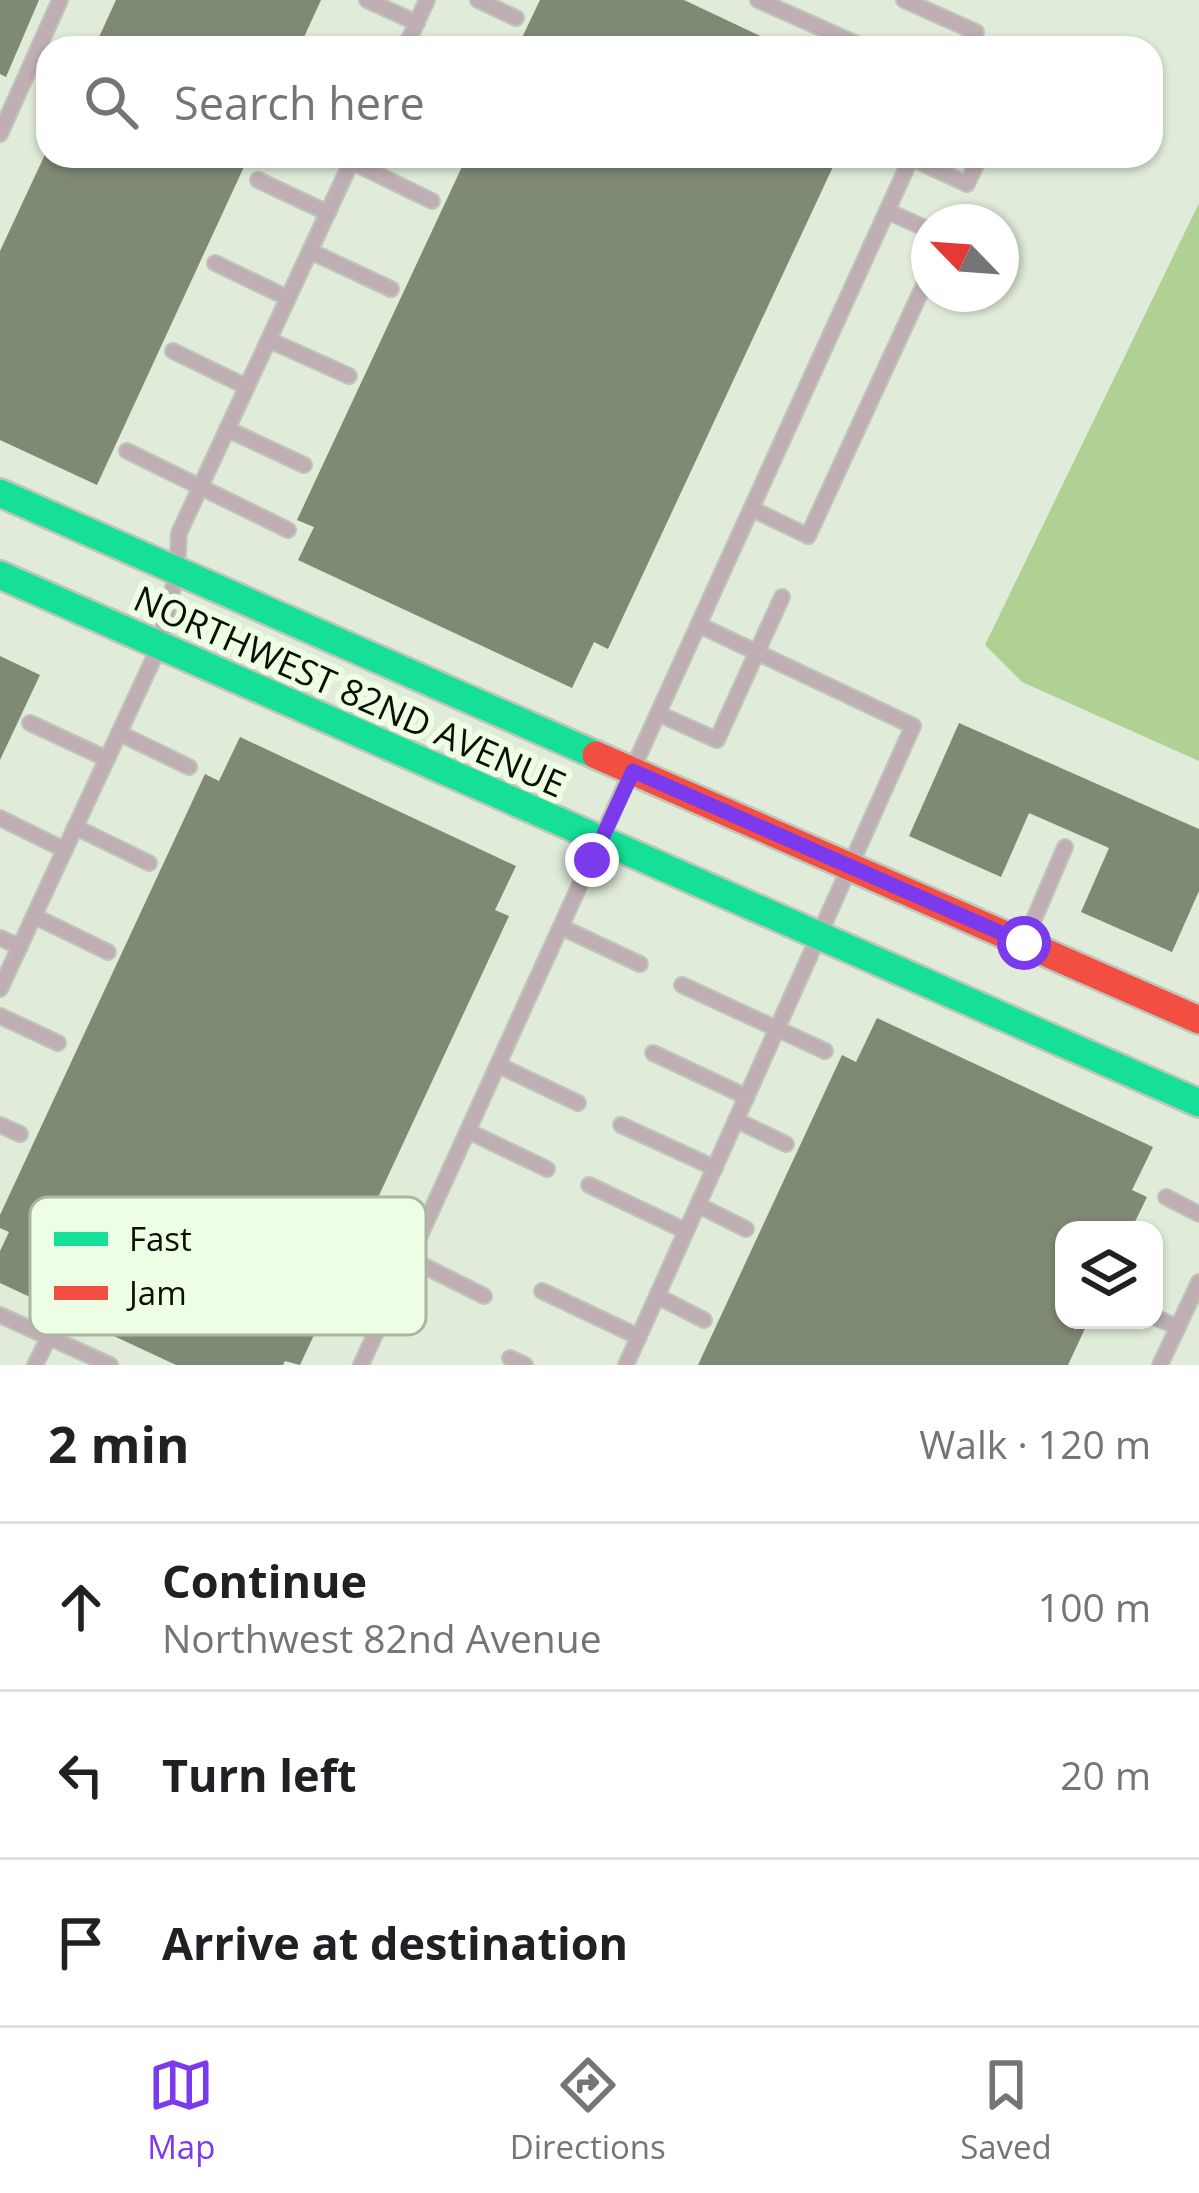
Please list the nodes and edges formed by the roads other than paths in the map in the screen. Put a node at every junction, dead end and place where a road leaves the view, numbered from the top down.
1 (60, 0) edge
2 (367, 0) edge
3 (427, 0) edge
4 (478, 0) edge
5 (758, 0) edge
6 (904, 0) edge
7 (516, 18) dead end
8 (417, 22) junction
9 (44, 36) edge
10 (411, 36) edge
11 (839, 36) edge
12 (974, 36) edge
13 (36, 54) edge
14 (0, 134) edge
15 (349, 168) edge
16 (370, 168) edge
17 (906, 168) edge
18 (934, 168) edge
19 (974, 168) edge
20 (258, 180) dead end
21 (432, 201) dead end
22 (886, 211) junction
23 (328, 213) junction
24 (911, 222) edge
25 (310, 251) junction
26 (215, 263) dead end
27 (391, 289) dead end
28 (288, 298) junction
29 (911, 312) edge
30 (269, 340) junction
31 (173, 351) dead end
32 (349, 376) dead end
33 (247, 387) junction
34 (227, 429) junction
35 (127, 451) dead end
36 (304, 465) dead end
37 (201, 486) junction
38 (0, 493) edge
39 (752, 509) junction
40 (288, 530) dead end
41 (177, 571) junction
42 (0, 575) edge
43 (782, 597) dead end
44 (700, 625) junction
45 (159, 646) junction
46 (758, 652) junction
47 (659, 714) junction
48 (30, 723) dead end
49 (119, 733) junction
50 (107, 758) junction
51 (189, 767) dead end
52 (633, 771) junction
53 (0, 818) edge
54 (75, 827) junction
55 (601, 840) junction
56 (1065, 847) dead end
57 (65, 850) junction
58 (149, 862) dead end
59 (851, 867) junction
60 (34, 916) junction
61 (561, 928) junction
62 (819, 936) junction
63 (0, 938) edge
64 (1024, 943) junction
65 (20, 947) junction
66 (108, 952) dead end
67 (640, 964) dead end
68 (682, 986) dead end
69 (0, 989) edge
70 (0, 1016) edge
71 (1199, 1020) edge
72 (778, 1028) junction
73 (58, 1043) dead end
74 (825, 1051) dead end
75 (653, 1053) dead end
76 (498, 1065) junction
77 (747, 1097) junction
78 (578, 1102) dead end
79 (1199, 1103) edge
80 (736, 1120) junction
81 (0, 1125) edge
82 (621, 1125) dead end
83 (468, 1131) junction
84 (20, 1134) dead end
85 (786, 1144) dead end
86 (715, 1168) junction
87 (548, 1169) dead end
88 (589, 1185) dead end
89 (1166, 1197) dead end
90 (698, 1205) junction
91 (1199, 1214) edge
92 (426, 1224) edge
93 (746, 1228) dead end
94 (686, 1231) junction
95 (426, 1267) edge
96 (1199, 1282) edge
97 (542, 1292) dead end
98 (484, 1296) dead end
99 (657, 1296) junction
100 (1195, 1299) edge
101 (0, 1315) edge
102 (704, 1319) dead end
103 (1163, 1321) edge
104 (1178, 1327) junction
105 (30, 1328) edge
106 (45, 1335) edge
107 (375, 1335) edge
108 (49, 1337) junction
109 (639, 1337) junction
110 (35, 1365) edge
111 (110, 1365) edge
112 (361, 1365) edge
113 (626, 1365) edge
114 (1160, 1365) edge

1 - 9 lane
2 - 8 lane
3 - 8 lane
4 - 7 lane
5 - 11 lane
6 - 12 lane
8 - 10 lane
13 - 14 lane
15 - 23 lane
16 - 21 lane
17 - 22 lane
18 - 19 lane
20 - 23 lane
22 - 24 lane
22 - 39 lane
23 - 25 lane
25 - 27 lane
25 - 28 lane
26 - 28 lane
28 - 30 lane
29 - 39 lane
30 - 32 lane
30 - 33 lane
31 - 33 lane
33 - 34 lane
34 - 36 lane
34 - 37 lane
35 - 37 lane
37 - 40 lane
37 - 41 lane
38 - 41 street, NORTHWEST 82ND AVENUE
39 - 44 lane
41 - 45 lane
41 - 52 street, NORTHWEST 82ND AVENUE
42 - 45 street, NORTHWEST 82ND AVENUE
43 - 46 lane
44 - 46 lane
44 - 47 lane
45 - 49 lane
45 - 55 street, NORTHWEST 82ND AVENUE
46 - 47 lane
46 - 59 lane
47 - 52 lane
48 - 50 lane
49 - 50 lane
49 - 51 lane
50 - 54 lane
52 - 55 lane
52 - 59 street, NORTHWEST 82ND AVENUE
53 - 57 lane
54 - 57 lane
54 - 58 lane
55 - 61 lane
55 - 62 street, NORTHWEST 82ND AVENUE
56 - 64 lane
57 - 60 lane
59 - 62 lane
59 - 64 street, NORTHWEST 82ND AVENUE
60 - 65 lane
60 - 66 lane
61 - 67 lane
61 - 76 lane
62 - 72 lane
62 - 79 street, NORTHWEST 82ND AVENUE
63 - 65 lane
64 - 71 street, NORTHWEST 82ND AVENUE
65 - 69 lane
68 - 72 lane
70 - 73 lane
72 - 74 lane
72 - 77 lane
75 - 77 lane
76 - 78 lane
76 - 83 lane
77 - 80 lane
80 - 85 lane
80 - 86 lane
81 - 84 lane
82 - 86 lane
83 - 87 lane
83 - 92 lane
86 - 90 lane
88 - 94 lane
89 - 91 lane
90 - 93 lane
90 - 94 lane
94 - 99 lane
95 - 98 lane
96 - 100 lane
97 - 109 lane
99 - 102 lane
99 - 109 lane
100 - 104 lane
101 - 105 lane
103 - 104 lane
104 - 114 lane
106 - 108 lane
107 - 112 lane
108 - 110 lane
108 - 111 lane
109 - 113 lane

